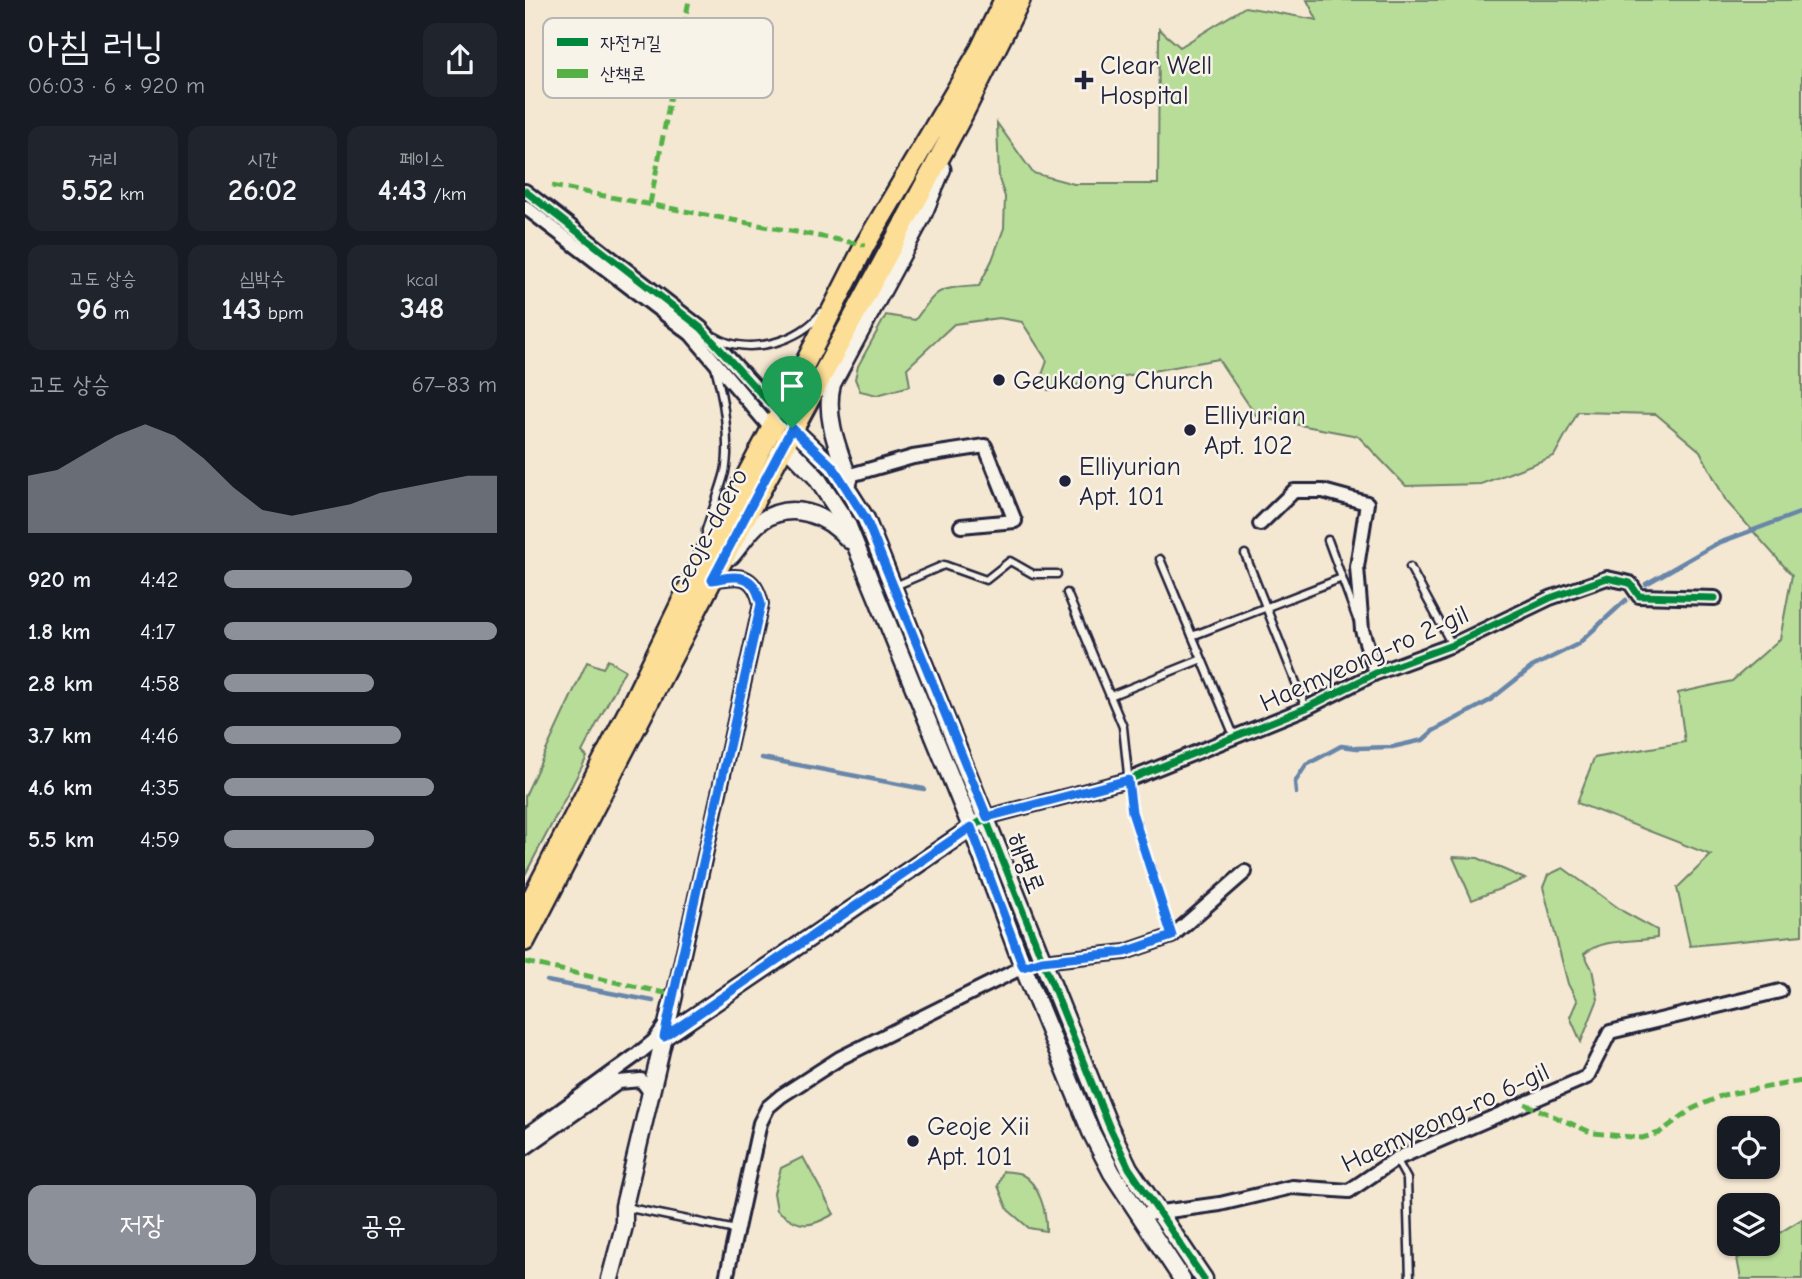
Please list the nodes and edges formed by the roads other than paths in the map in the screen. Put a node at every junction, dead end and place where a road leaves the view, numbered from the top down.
1 (1004, 0) edge
2 (1020, 0) edge
3 (964, 112) junction
4 (525, 191) edge
5 (525, 206) edge
6 (851, 274) junction
7 (701, 328) junction
8 (714, 362) junction
9 (782, 428) junction
10 (847, 476) junction
11 (856, 503) junction
12 (1260, 524) dead end
13 (961, 526) dead end
14 (1328, 540) dead end
15 (857, 549) junction
16 (706, 552) junction
17 (1245, 554) dead end
18 (1160, 559) dead end
19 (1410, 568) dead end
20 (1057, 573) dead end
21 (1342, 578) junction
22 (712, 580) junction
23 (894, 587) junction
24 (1067, 593) dead end
25 (1715, 598) dead end
26 (1266, 608) junction
27 (1362, 630) junction
28 (1192, 636) junction
29 (1452, 645) junction
30 (1202, 659) junction
31 (1376, 673) junction
32 (1110, 696) junction
33 (1305, 708) junction
34 (1235, 737) junction
35 (1128, 780) junction
36 (987, 817) junction
37 (971, 827) junction
38 (1245, 872) dead end
39 (525, 912) edge
40 (1172, 936) junction
41 (525, 940) edge
42 (1042, 961) junction
43 (1023, 967) junction
44 (1780, 991) dead end
45 (674, 995) joint
46 (665, 1031) junction
47 (651, 1093) junction
48 (525, 1136) edge
49 (525, 1148) edge
50 (1396, 1159) junction
51 (623, 1211) junction
52 (1159, 1213) junction
53 (1139, 1215) junction
54 (736, 1230) junction
55 (602, 1279) edge
56 (610, 1279) edge
57 (726, 1279) edge
58 (1182, 1279) edge
59 (1204, 1279) edge
60 (1410, 1279) edge

1 - 6 main road, Geoje-daero
2 - 3 main road, Geoje-daero
3 - 9 main road, Geoje-daero
3 - 10 street
4 - 7 street
5 - 8 street
6 - 7 lane
6 - 9 main road, Geoje-daero
7 - 9 street
8 - 9 street
8 - 16 lane
9 - 11 street, 해명로
9 - 15 street, 해명로
9 - 16 main road, Geoje-daero
9 - 22 main road, Geoje-daero
10 - 11 street
10 - 13 street
11 - 23 street, 해명로
12 - 27 street
14 - 21 lane
15 - 22 street
15 - 37 street, 해명로
16 - 39 main road, Geoje-daero
17 - 26 lane
18 - 28 lane
19 - 29 lane
20 - 23 lane
21 - 26 lane
21 - 27 lane
22 - 41 main road, Geoje-daero
22 - 45 street
23 - 36 street, 해명로
24 - 32 lane
25 - 29 street, Haemyeong-ro 2-gil
26 - 28 lane
26 - 33 lane
27 - 31 street
28 - 30 lane
29 - 31 street, Haemyeong-ro 2-gil
30 - 32 lane
30 - 34 lane
31 - 33 street, Haemyeong-ro 2-gil
32 - 35 lane
33 - 34 street, Haemyeong-ro 2-gil
34 - 35 street, Haemyeong-ro 2-gil
35 - 36 street, Haemyeong-ro 2-gil
35 - 40 lane
36 - 37 street
36 - 42 street, 해명로
37 - 43 street, 해명로
37 - 46 street
38 - 40 street
40 - 42 street
42 - 43 street
42 - 52 street, 해명로
43 - 53 street, 해명로
43 - 54 street
44 - 50 street, Haemyeong-ro 6-gil
45 - 46 street
46 - 47 street
46 - 48 street
47 - 49 street
47 - 51 street
50 - 52 street, Haemyeong-ro 6-gil
50 - 60 lane
51 - 54 lane
51 - 55 street
51 - 56 street
52 - 53 street, Haemyeong-ro 6-gil
52 - 59 street, 해명로
53 - 58 street, 해명로
54 - 57 street

